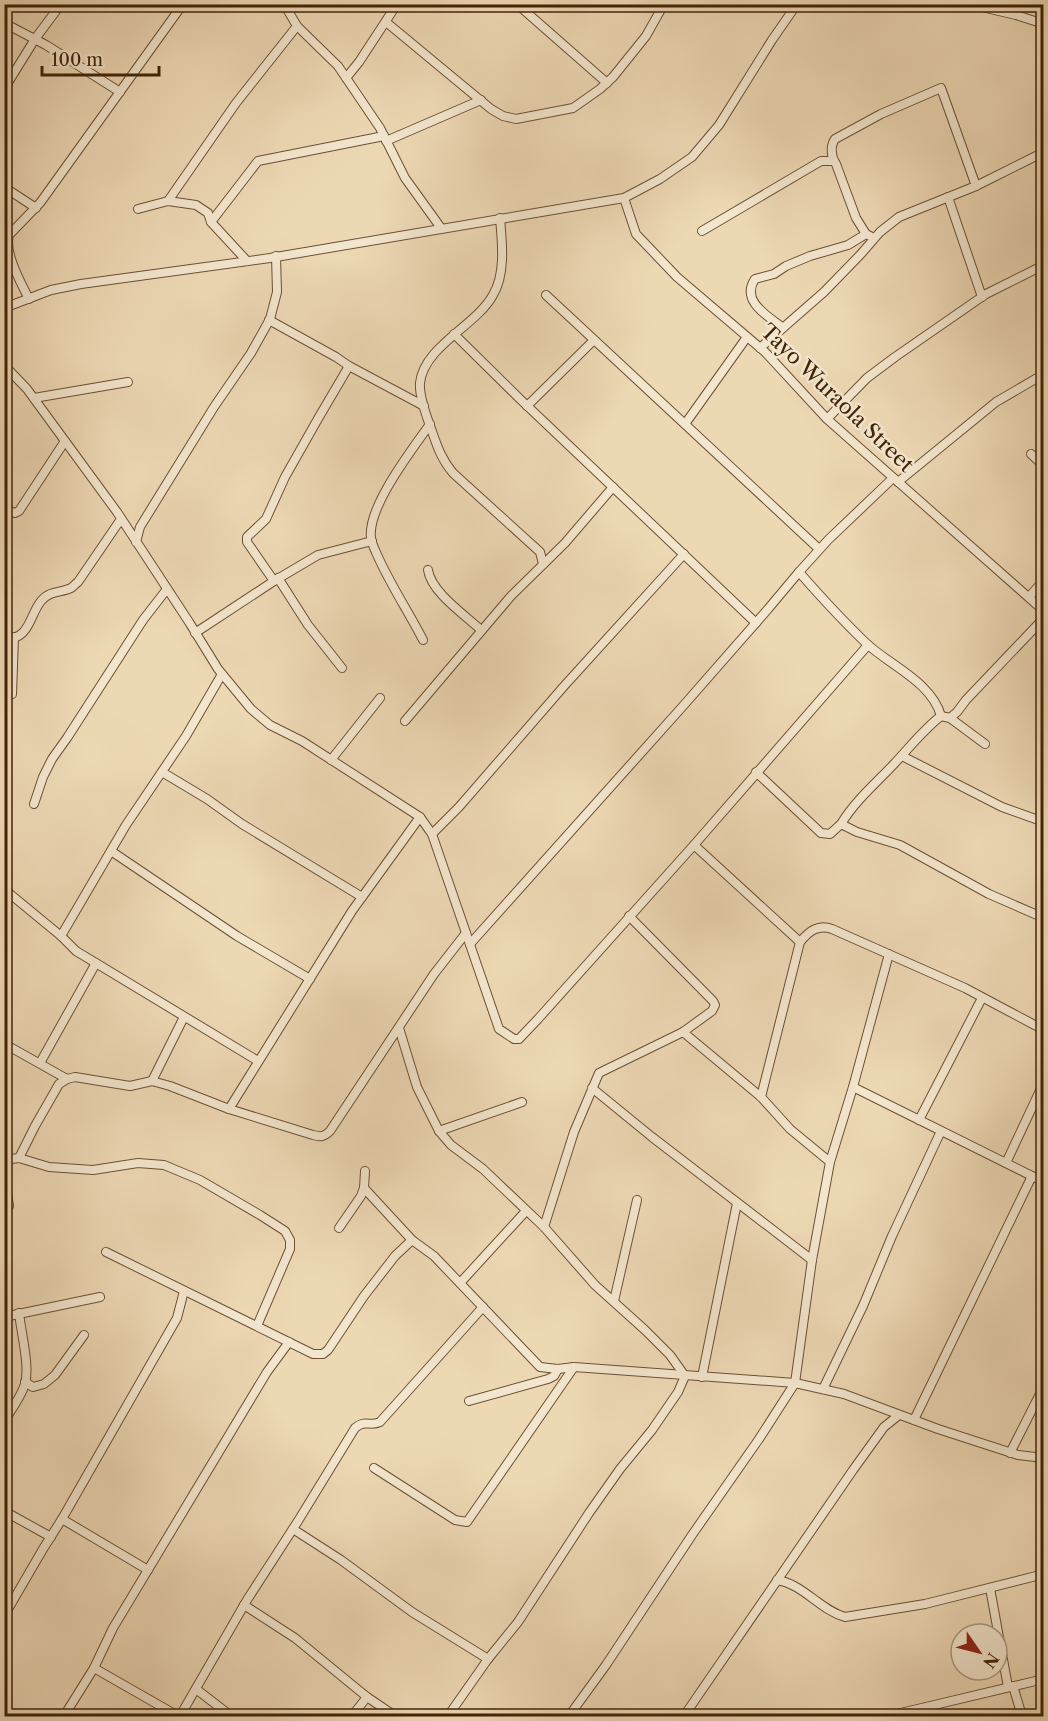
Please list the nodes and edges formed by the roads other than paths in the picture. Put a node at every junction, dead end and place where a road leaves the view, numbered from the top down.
1 (61, 4) edge
2 (183, 4) edge
3 (284, 4) edge
4 (397, 4) edge
5 (517, 4) edge
6 (797, 4) edge
7 (969, 4) edge
8 (663, 5) edge
9 (386, 22) junction
10 (4, 23) edge
11 (1044, 24) edge
12 (297, 26) junction
13 (35, 39) junction
14 (346, 78) junction
15 (607, 83) junction
16 (4, 89) edge
17 (120, 92) junction
18 (481, 100) junction
19 (385, 139) junction
20 (1044, 152) edge
21 (834, 160) junction
22 (976, 186) junction
23 (4, 187) edge
24 (948, 197) junction
25 (624, 198) junction
26 (168, 201) junction
27 (36, 208) junction
28 (138, 209) dead end
29 (500, 218) junction
30 (212, 222) junction
31 (441, 228) junction
32 (702, 231) dead end
33 (866, 234) junction
34 (874, 238) junction
35 (276, 256) junction
36 (247, 261) junction
37 (1044, 265) edge
38 (546, 295) dead end
39 (982, 297) junction
40 (29, 299) junction
41 (4, 308) edge
42 (269, 320) junction
43 (783, 328) junction
44 (454, 334) junction
45 (747, 337) junction
46 (594, 340) junction
47 (760, 348) junction
48 (4, 365) edge
49 (349, 366) junction
50 (1044, 374) edge
51 (129, 382) dead end
52 (34, 398) junction
53 (424, 406) junction
54 (527, 406) junction
55 (827, 418) junction
56 (685, 423) junction
57 (430, 424) junction
58 (65, 441) junction
59 (1031, 454) dead end
60 (1044, 466) edge
61 (896, 480) junction
62 (613, 486) junction
63 (4, 509) edge
64 (121, 519) junction
65 (127, 527) junction
66 (140, 527) junction
67 (372, 541) junction
68 (136, 542) junction
69 (819, 549) junction
70 (540, 552) junction
71 (684, 554) junction
72 (553, 555) junction
73 (543, 564) junction
74 (428, 570) dead end
75 (799, 572) junction
76 (276, 579) junction
77 (1044, 580) edge
78 (167, 589) junction
79 (1029, 597) junction
80 (1044, 611) edge
81 (1044, 618) edge
82 (756, 622) junction
83 (481, 630) junction
84 (195, 633) junction
85 (14, 637) junction
86 (4, 639) edge
87 (423, 640) dead end
88 (867, 645) junction
89 (342, 668) dead end
90 (222, 674) junction
91 (12, 693) dead end
92 (380, 698) dead end
93 (941, 716) junction
94 (950, 718) junction
95 (405, 721) dead end
96 (985, 744) dead end
97 (902, 756) junction
98 (331, 760) junction
99 (162, 772) junction
100 (756, 772) junction
101 (34, 804) dead end
102 (420, 817) junction
103 (1044, 822) edge
104 (841, 824) junction
105 (432, 834) junction
106 (694, 845) junction
107 (111, 851) junction
108 (4, 888) edge
109 (362, 897) junction
110 (629, 916) junction
111 (1044, 918) edge
112 (466, 933) junction
113 (61, 936) junction
114 (800, 942) junction
115 (470, 944) junction
116 (889, 954) junction
117 (96, 963) junction
118 (310, 979) junction
119 (982, 998) junction
120 (184, 1017) junction
121 (399, 1028) junction
122 (1044, 1030) edge
123 (683, 1032) junction
124 (10, 1047) dead end
125 (258, 1061) junction
126 (40, 1063) junction
127 (67, 1079) junction
128 (152, 1082) junction
129 (1044, 1082) edge
130 (853, 1087) junction
131 (592, 1088) junction
132 (761, 1097) junction
133 (522, 1102) dead end
134 (229, 1109) junction
135 (918, 1120) junction
136 (440, 1131) junction
137 (941, 1131) junction
138 (8, 1161) edge
139 (830, 1162) junction
140 (1006, 1163) junction
141 (365, 1171) dead end
142 (4, 1172) edge
143 (1032, 1176) junction
144 (1044, 1182) edge
145 (364, 1188) junction
146 (638, 1200) dead end
147 (737, 1203) junction
148 (526, 1211) junction
149 (4, 1214) edge
150 (544, 1227) junction
151 (339, 1228) dead end
152 (412, 1240) junction
153 (106, 1252) dead end
154 (812, 1260) junction
155 (460, 1283) junction
156 (184, 1291) junction
157 (100, 1297) dead end
158 (614, 1301) junction
159 (483, 1307) junction
160 (19, 1313) junction
161 (4, 1317) edge
162 (256, 1326) junction
163 (84, 1335) dead end
164 (289, 1342) junction
165 (574, 1367) junction
166 (558, 1370) junction
167 (685, 1376) junction
168 (702, 1377) junction
169 (26, 1382) junction
170 (795, 1383) junction
171 (1044, 1386) edge
172 (823, 1389) junction
173 (469, 1401) dead end
174 (884, 1409) junction
175 (899, 1414) junction
176 (914, 1420) junction
177 (4, 1421) edge
178 (884, 1427) junction
179 (1010, 1453) junction
180 (1044, 1458) edge
181 (374, 1468) dead end
182 (4, 1511) edge
183 (62, 1519) junction
184 (293, 1528) junction
185 (51, 1537) junction
186 (785, 1569) junction
187 (148, 1570) junction
188 (1044, 1574) edge
189 (777, 1580) junction
190 (788, 1582) junction
191 (990, 1588) junction
192 (244, 1605) junction
193 (4, 1616) edge
194 (488, 1659) junction
195 (94, 1668) junction
196 (1044, 1678) edge
197 (1011, 1687) junction
198 (196, 1689) junction
199 (367, 1697) junction
200 (64, 1716) edge
201 (179, 1716) edge
202 (231, 1716) edge
203 (352, 1716) edge
204 (395, 1716) edge
205 (448, 1716) edge
206 (569, 1716) edge
207 (684, 1716) edge
208 (888, 1716) edge
209 (1022, 1716) edge

1 - 13 street
2 - 17 street
3 - 12 street
4 - 9 street
5 - 15 street
6 - 25 street
7 - 11 street
8 - 15 street
9 - 14 street
9 - 18 street
10 - 13 street
12 - 14 street
12 - 26 street
13 - 16 street
13 - 17 street
14 - 19 street
15 - 18 street
17 - 27 street
18 - 19 street
19 - 30 street
19 - 31 street
20 - 22 street
21 - 22 street
21 - 32 street
21 - 33 street
22 - 24 street
23 - 27 street
24 - 34 street
24 - 39 street
25 - 29 street
25 - 45 street, Tayo Wuraola Street
26 - 28 street
26 - 30 street
27 - 40 street
29 - 31 street
29 - 44 street
30 - 36 street
31 - 35 street
33 - 34 street
33 - 43 street
34 - 43 street
35 - 36 street
35 - 42 street
36 - 40 street
37 - 39 street
38 - 46 street
39 - 55 street
40 - 41 street
42 - 49 street
42 - 66 street
43 - 47 street
44 - 53 street
44 - 54 street
45 - 47 street, Tayo Wuraola Street
45 - 56 street
46 - 54 street
46 - 56 street
47 - 55 street, Tayo Wuraola Street
48 - 52 street
49 - 53 street
49 - 76 street
50 - 61 street
51 - 52 street
52 - 58 street
53 - 57 street
54 - 62 street
55 - 61 street, Tayo Wuraola Street
56 - 69 street
57 - 67 street
57 - 70 street
58 - 63 street
58 - 64 street
59 - 60 street
61 - 69 street
61 - 79 street, Tayo Wuraola Street
62 - 71 street
62 - 72 street
64 - 65 street
64 - 85 street
65 - 66 street
65 - 68 street
66 - 68 street
67 - 76 street
67 - 87 street
68 - 78 street
69 - 75 street
70 - 72 street
70 - 73 street
71 - 82 street
71 - 105 street
72 - 73 street
73 - 83 street
74 - 83 street
75 - 82 street
75 - 88 street
76 - 84 street
76 - 89 street
77 - 79 street
78 - 84 street
78 - 101 street
79 - 80 street, Tayo Wuraola Street
81 - 94 street
82 - 115 street
83 - 95 street
84 - 90 street
85 - 86 street
85 - 91 street
88 - 93 street
88 - 100 street
90 - 98 street
90 - 99 street
92 - 98 street
93 - 94 street
93 - 97 street
94 - 96 street
97 - 103 street
97 - 104 street
98 - 102 street
99 - 107 street
99 - 109 street
100 - 104 street
100 - 106 street
102 - 105 street
102 - 109 street
104 - 111 street
105 - 112 street
106 - 110 street
106 - 114 street
107 - 113 street
107 - 118 street
108 - 113 street
109 - 118 street
110 - 115 street
110 - 123 street
112 - 115 street
112 - 121 street
113 - 117 street
114 - 116 street
114 - 132 street
116 - 119 street
116 - 130 street
117 - 120 street
117 - 126 street
118 - 125 street
119 - 122 street
119 - 135 street
120 - 125 street
120 - 128 street
121 - 134 street
121 - 136 street
123 - 131 street
123 - 132 street
124 - 126 street
125 - 134 street
126 - 127 street
127 - 128 street
127 - 138 street
128 - 134 street
129 - 140 street
130 - 135 street
130 - 139 street
131 - 147 street
131 - 150 street
132 - 139 street
133 - 136 street
135 - 137 street
136 - 148 street
137 - 140 street
137 - 172 street
138 - 162 street
139 - 154 street
140 - 143 street
141 - 145 street
142 - 149 street
143 - 144 street
143 - 176 street
145 - 151 street
145 - 152 street
146 - 158 street
147 - 154 street
147 - 168 street
148 - 150 street
148 - 155 street
150 - 158 street
152 - 155 street
152 - 164 street
153 - 156 street
154 - 170 street
155 - 159 street
156 - 162 street
156 - 183 street
157 - 160 street
158 - 167 street
159 - 166 street
159 - 184 street
160 - 161 street
160 - 169 street
162 - 164 street
163 - 169 street
164 - 187 street
165 - 166 street
165 - 167 street
165 - 181 street
166 - 173 street
167 - 168 street
167 - 194 street
168 - 170 street
169 - 177 street
170 - 172 street
170 - 206 street
171 - 179 street
172 - 174 street
174 - 175 street
174 - 178 street
175 - 176 street
175 - 178 street
176 - 179 street
178 - 186 street
179 - 180 street
182 - 185 street
183 - 185 street
183 - 187 street
184 - 192 street
184 - 194 street
185 - 193 street
186 - 189 street
186 - 190 street
187 - 195 street
188 - 191 street
189 - 190 street
189 - 207 street
190 - 191 street
191 - 197 street
192 - 198 street
192 - 199 street
194 - 205 street
195 - 200 street
195 - 201 street
196 - 197 street
197 - 208 street
197 - 209 street
198 - 201 street
198 - 202 street
199 - 203 street
199 - 204 street

